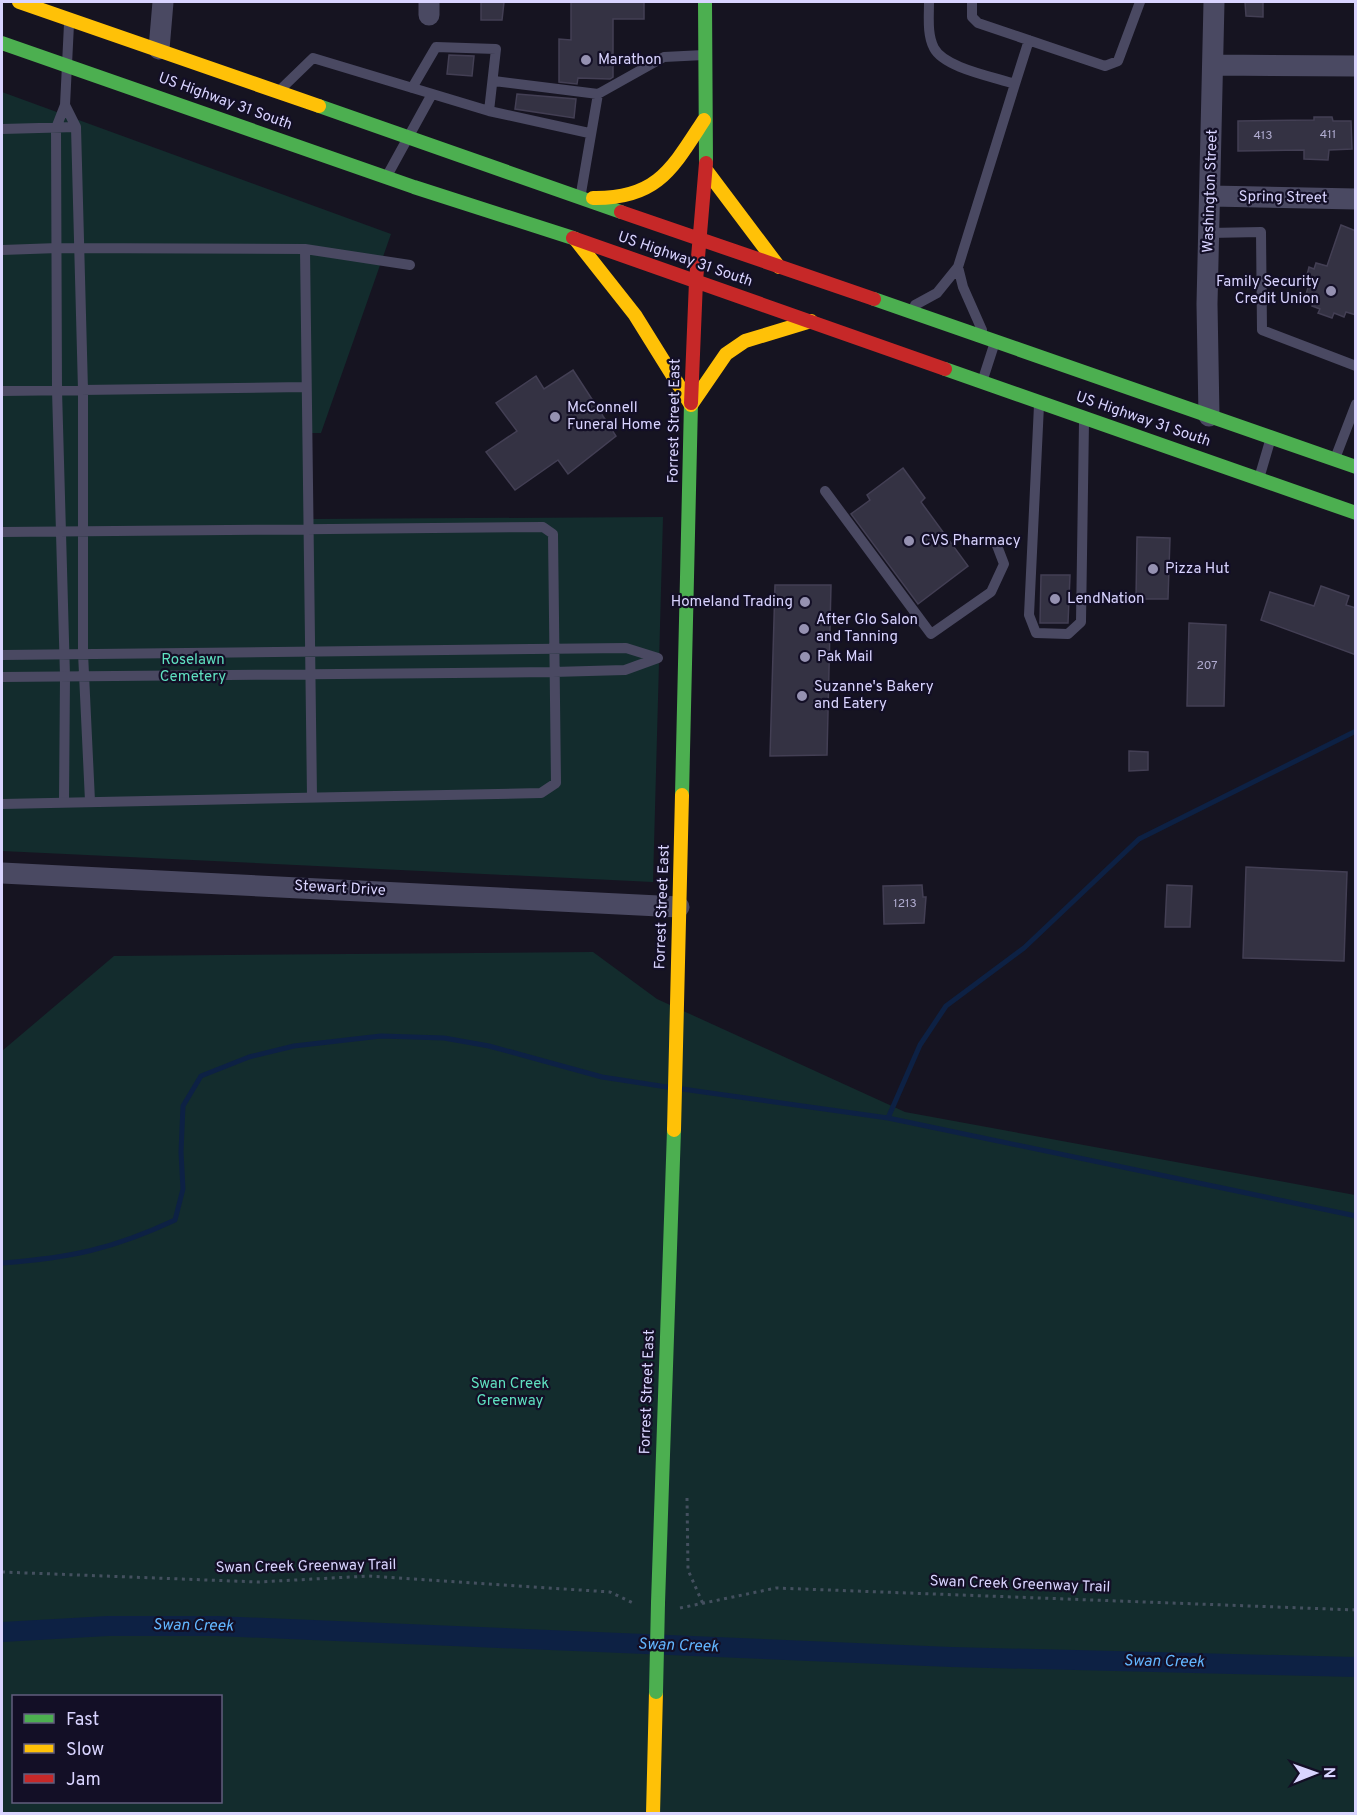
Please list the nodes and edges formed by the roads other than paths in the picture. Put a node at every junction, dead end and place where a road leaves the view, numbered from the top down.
1 (19, 2) edge
2 (163, 2) edge
3 (705, 2) edge
4 (929, 2) edge
5 (972, 2) edge
6 (1140, 2) edge
7 (1214, 2) edge
8 (70, 20) junction
9 (1029, 40) junction
10 (2, 43) edge
11 (159, 49) junction
12 (704, 55) junction
13 (67, 64) junction
14 (1214, 65) junction
15 (1356, 66) edge
16 (494, 81) junction
17 (1015, 84) junction
18 (412, 88) junction
19 (279, 91) junction
20 (432, 94) junction
21 (598, 94) junction
22 (65, 105) junction
23 (489, 111) junction
24 (704, 120) junction
25 (76, 127) junction
26 (56, 128) junction
27 (2, 129) edge
28 (590, 133) junction
29 (409, 138) junction
30 (706, 170) junction
31 (387, 177) junction
32 (1211, 196) junction
33 (584, 197) junction
34 (1356, 199) edge
35 (1209, 233) junction
36 (575, 239) junction
37 (700, 240) junction
38 (58, 248) junction
39 (80, 248) junction
40 (305, 249) junction
41 (2, 250) edge
42 (410, 266) dead end
43 (779, 267) junction
44 (958, 267) junction
45 (696, 281) junction
46 (903, 310) junction
47 (811, 321) junction
48 (992, 341) junction
49 (1356, 366) edge
50 (982, 381) junction
51 (305, 387) junction
52 (57, 390) junction
53 (83, 390) junction
54 (2, 391) edge
55 (1039, 401) junction
56 (1356, 404) edge
57 (691, 405) junction
58 (1209, 416) junction
59 (1084, 417) junction
60 (1271, 438) junction
61 (1335, 459) junction
62 (1356, 467) edge
63 (1259, 478) junction
64 (825, 491) dead end
65 (1356, 513) edge
66 (308, 528) junction
67 (2, 532) edge
68 (62, 532) junction
69 (82, 532) junction
70 (996, 543) dead end
71 (553, 650) junction
72 (308, 651) junction
73 (83, 653) junction
74 (64, 654) junction
75 (2, 655) edge
76 (672, 658) junction
77 (553, 672) junction
78 (309, 674) junction
79 (65, 676) junction
80 (84, 676) junction
81 (2, 677) edge
82 (312, 797) junction
83 (90, 801) junction
84 (64, 802) junction
85 (2, 804) edge
86 (2, 873) edge
87 (679, 908) junction
88 (653, 1814) edge

1 - 8 main road, US Highway 31 South
2 - 11 street
3 - 12 main road, Forrest Street East
4 - 17 lane
5 - 9 lane
6 - 9 lane
7 - 14 street, Washington Street
8 - 11 main road, US Highway 31 South
8 - 13 lane
9 - 17 lane
10 - 13 main road, US Highway 31 South
11 - 19 main road, US Highway 31 South
12 - 21 lane
12 - 24 main road, Forrest Street East
13 - 22 lane
13 - 31 main road, US Highway 31 South
14 - 15 street
14 - 32 street, Washington Street
16 - 18 lane
16 - 21 lane
16 - 23 lane
17 - 44 lane
18 - 19 lane
18 - 20 lane
19 - 29 main road, US Highway 31 South
20 - 23 lane
20 - 29 lane
21 - 28 lane
22 - 25 lane
22 - 26 lane
23 - 28 lane
24 - 30 main road, Forrest Street East
24 - 33 main road
25 - 26 lane
25 - 39 lane
26 - 27 lane
26 - 38 lane
28 - 33 lane
29 - 31 lane
29 - 33 main road, US Highway 31 South
30 - 37 main road, Forrest Street East
30 - 43 main road
31 - 36 main road, US Highway 31 South
32 - 34 street, Spring Street
32 - 35 street, Washington Street
33 - 37 main road, US Highway 31 South
35 - 49 lane
35 - 58 street, Washington Street
36 - 45 main road, US Highway 31 South
36 - 57 main road
37 - 43 main road, US Highway 31 South
37 - 45 main road, Forrest Street East
38 - 39 lane
38 - 41 lane
38 - 52 lane
39 - 40 lane
39 - 53 lane
40 - 42 lane
40 - 51 lane
43 - 46 main road, US Highway 31 South
44 - 46 lane
44 - 48 lane
45 - 47 main road, US Highway 31 South
45 - 57 main road, Forrest Street East
46 - 48 main road, US Highway 31 South
47 - 50 main road, US Highway 31 South
47 - 57 main road
48 - 50 lane
48 - 58 main road, US Highway 31 South
50 - 55 main road, US Highway 31 South
51 - 53 lane
51 - 66 lane
52 - 53 lane
52 - 54 lane
52 - 68 lane
53 - 69 lane
55 - 59 main road, US Highway 31 South
55 - 59 lane
56 - 61 lane
57 - 76 main road, Forrest Street East
58 - 60 main road, US Highway 31 South
59 - 63 main road, US Highway 31 South
60 - 61 main road, US Highway 31 South
60 - 63 lane
61 - 62 main road, US Highway 31 South
63 - 65 main road, US Highway 31 South
64 - 70 lane
66 - 69 lane
66 - 71 lane
66 - 72 lane
67 - 68 lane
68 - 69 lane
68 - 74 lane
69 - 73 lane
71 - 72 lane
71 - 76 lane
71 - 77 lane
72 - 73 lane
72 - 78 lane
73 - 74 lane
73 - 80 lane
74 - 75 lane
74 - 79 lane
76 - 77 lane
76 - 87 main road, Forrest Street East
77 - 78 lane
77 - 82 lane
78 - 80 lane
78 - 82 lane
79 - 80 lane
79 - 81 lane
79 - 84 lane
80 - 83 lane
82 - 83 lane
83 - 84 lane
84 - 85 lane
86 - 87 street, Stewart Drive
87 - 88 main road, Forrest Street East, bridge

